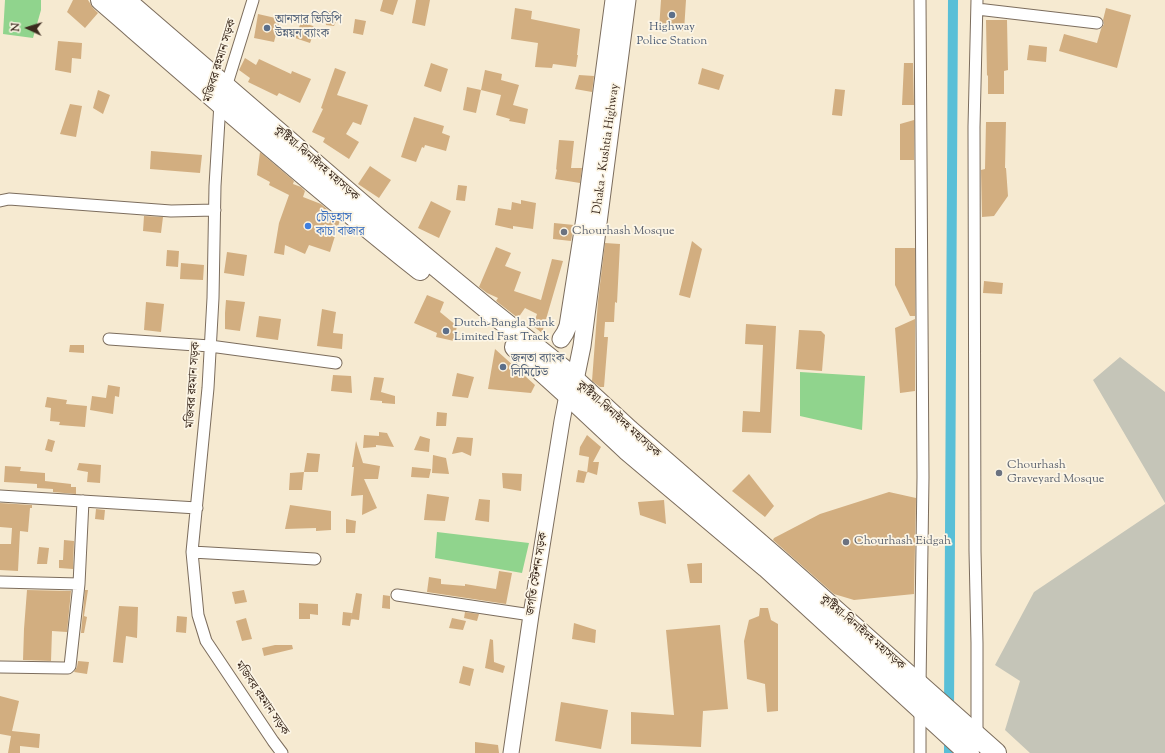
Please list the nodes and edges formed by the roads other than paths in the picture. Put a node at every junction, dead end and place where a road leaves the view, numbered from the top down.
1 (101, 0) edge
2 (125, 0) edge
3 (253, 0) edge
4 (614, 0) edge
5 (627, 0) edge
6 (920, 0) edge
7 (977, 4) edge
8 (1097, 23) dead end
9 (617, 25) junction
10 (223, 95) junction
11 (0, 201) edge
12 (215, 210) junction
13 (108, 339) dead end
14 (561, 339) junction
15 (210, 346) junction
16 (582, 346) junction
17 (534, 355) junction
18 (336, 363) dead end
19 (571, 387) junction
20 (0, 496) edge
21 (83, 501) junction
22 (197, 508) junction
23 (192, 552) junction
24 (315, 559) dead end
25 (0, 582) edge
26 (79, 584) junction
27 (397, 595) dead end
28 (532, 615) junction
29 (0, 667) edge
30 (924, 696) junction
31 (974, 741) edge
32 (282, 753) edge
33 (512, 753) edge
34 (920, 753) edge
35 (996, 753) edge

1 - 10 highway, কুষ্টিয়া-ঝিনাইদহ মহাসড়ক
2 - 10 highway, কুষ্টিয়া-ঝিনাইদহ মহাসড়ক
3 - 10 street, মজিবর রহমান সড়ক
4 - 9 main road, Dhaka - Kushtia Highway
5 - 9 main road, Dhaka - Kushtia Highway
6 - 30 street
7 - 8 street
7 - 31 street
9 - 14 main road, Dhaka - Kushtia Highway
9 - 16 main road, Dhaka - Kushtia Highway
10 - 12 street, মজিবর রহমান সড়ক
10 - 17 highway, কুষ্টিয়া-ঝিনাইদহ মহাসড়ক
11 - 12 street
12 - 15 street, মজিবর রহমান সড়ক
13 - 15 street
14 - 16 main road
14 - 17 main road
15 - 18 street
15 - 22 street, মজিবর রহমান সড়ক
16 - 19 main road, Dhaka - Kushtia Highway
17 - 19 highway, কুষ্টিয়া-ঝিনাইদহ মহাসড়ক
19 - 28 street, জগতি স্টেশন সড়ক
19 - 30 highway, কুষ্টিয়া-ঝিনাইদহ মহাসড়ক
20 - 21 street
21 - 22 street
21 - 26 street
22 - 23 street, মজিবর রহমান সড়ক
23 - 24 street
23 - 32 street, মজিবর রহমান সড়ক
25 - 26 street
26 - 29 street
27 - 28 street
28 - 33 street, জগতি স্টেশন সড়ক
30 - 31 highway, কুষ্টিয়া-ঝিনাইদহ মহাসড়ক
30 - 34 street
31 - 35 highway, কুষ্টিয়া-ঝিনাইদহ মহাসড়ক

